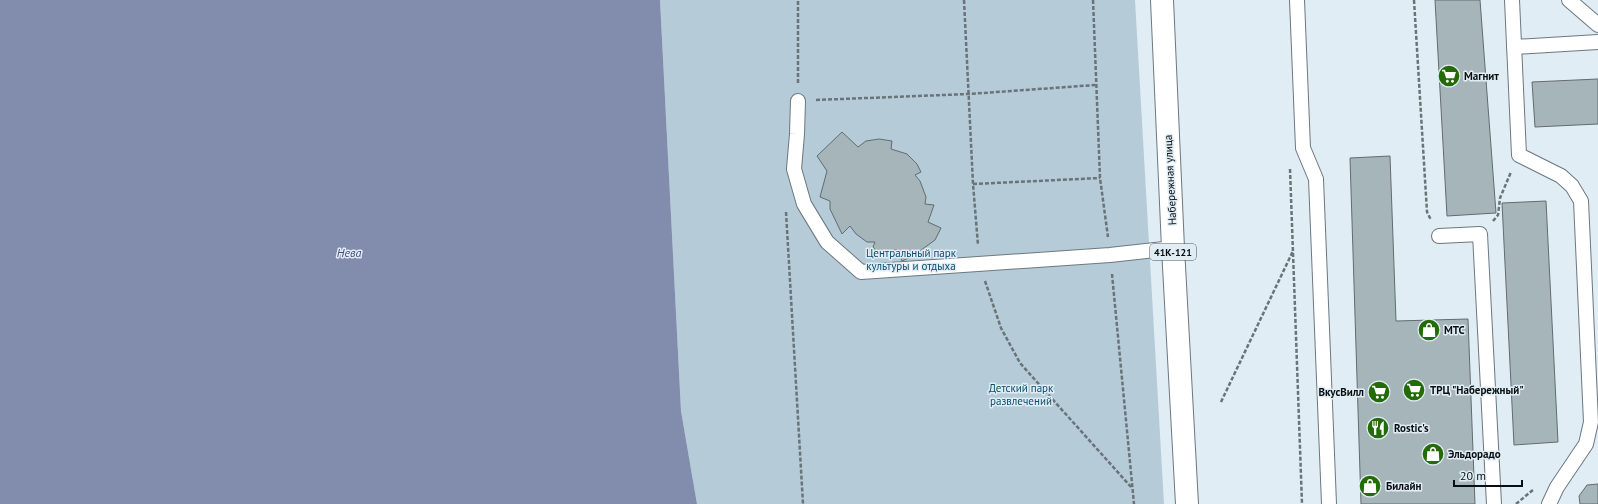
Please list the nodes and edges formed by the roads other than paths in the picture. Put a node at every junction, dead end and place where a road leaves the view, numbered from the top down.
1 (1162, 0) edge
2 (1297, 0) edge
3 (1512, 0) edge
4 (1569, 0) edge
5 (1598, 25) edge
6 (1598, 42) edge
7 (1514, 47) junction
8 (798, 101) road end
9 (1440, 236) road end
10 (1173, 248) junction
11 (1187, 504) edge
12 (1329, 504) edge
13 (1494, 504) edge
14 (1549, 504) edge

1 - 10 main road, Набережная улица / 41К-121
2 - 12 lane
3 - 7 lane
4 - 5 lane
6 - 7 lane
7 - 14 lane
8 - 10 lane
9 - 13 lane
10 - 11 main road, Набережная улица / 41К-121

